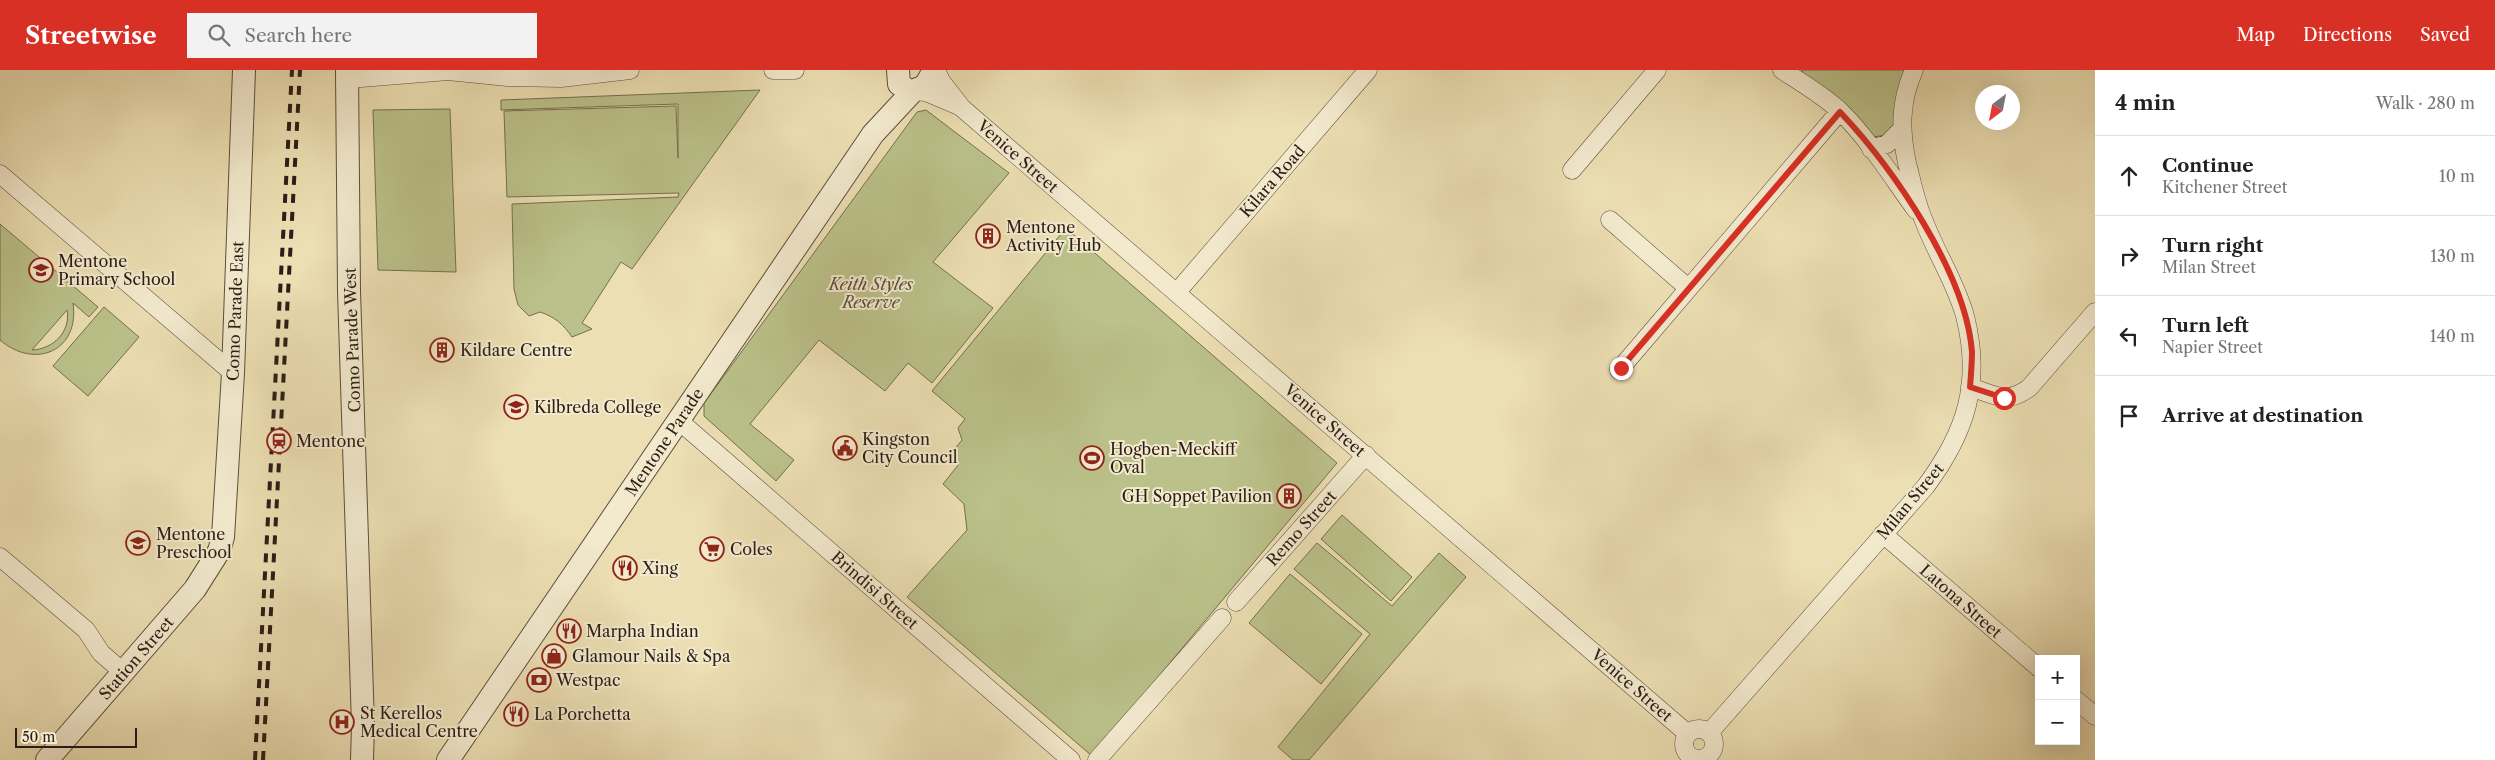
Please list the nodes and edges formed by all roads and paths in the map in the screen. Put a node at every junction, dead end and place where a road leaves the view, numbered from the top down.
1 (244, 70) edge
2 (630, 70) edge
3 (773, 70) edge
4 (795, 70) edge
5 (935, 70) edge
6 (1368, 70) edge
7 (1658, 70) edge
8 (1914, 70) edge
9 (1790, 73) edge
10 (347, 74) edge
11 (902, 80) edge
12 (962, 108) junction
13 (1840, 112) junction
14 (1902, 129) junction
15 (1871, 149) junction
16 (1572, 170) dead end
17 (0, 174) edge
18 (1610, 220) dead end
19 (1923, 220) junction
20 (1688, 288) junction
21 (1177, 292) junction
22 (2095, 312) edge
23 (1619, 370) dead end
24 (233, 373) junction
25 (1970, 387) junction
26 (678, 420) junction
27 (1366, 455) junction
28 (1883, 534) junction
29 (218, 551) joint
30 (0, 557) edge
31 (1236, 602) dead end
32 (1222, 618) dead end
33 (2035, 665) edge
34 (123, 672) junction
35 (2080, 703) edge
36 (2095, 716) edge
37 (1709, 733) junction
38 (1688, 734) junction
39 (1690, 758) edge
40 (47, 760) edge
41 (362, 760) edge
42 (448, 760) edge
43 (1072, 760) edge
44 (1097, 760) edge

1 - 24 street, Como Parade East
2 - 10 street
3 - 4 street
5 - 11 street, Mentone Parade
5 - 12 street, Venice Street
6 - 21 street, Kilara Road
7 - 16 street
8 - 14 street, Milan Street
9 - 13 street, Milan Street
10 - 41 street, Como Parade West
11 - 12 street, Venice Street
11 - 26 street, Mentone Parade
12 - 21 street, Venice Street
13 - 15 street, Milan Street
13 - 20 street
14 - 15 street
14 - 19 street, Milan Street
15 - 19 street, Milan Street
17 - 24 street
18 - 20 street
19 - 25 street, Milan Street
20 - 23 street
21 - 27 street, Venice Street
22 - 25 street
24 - 29 street, Como Parade East
25 - 28 street, Milan Street
26 - 42 street, Mentone Parade
26 - 43 street, Brindisi Street
27 - 31 street, Remo Street
27 - 38 street, Venice Street
28 - 33 street, Latona Street
28 - 37 street, Milan Street
29 - 34 street, Station Street
30 - 34 street
32 - 44 street
34 - 40 street, Station Street
35 - 36 street
37 - 38 street
37 - 39 street
38 - 39 street

